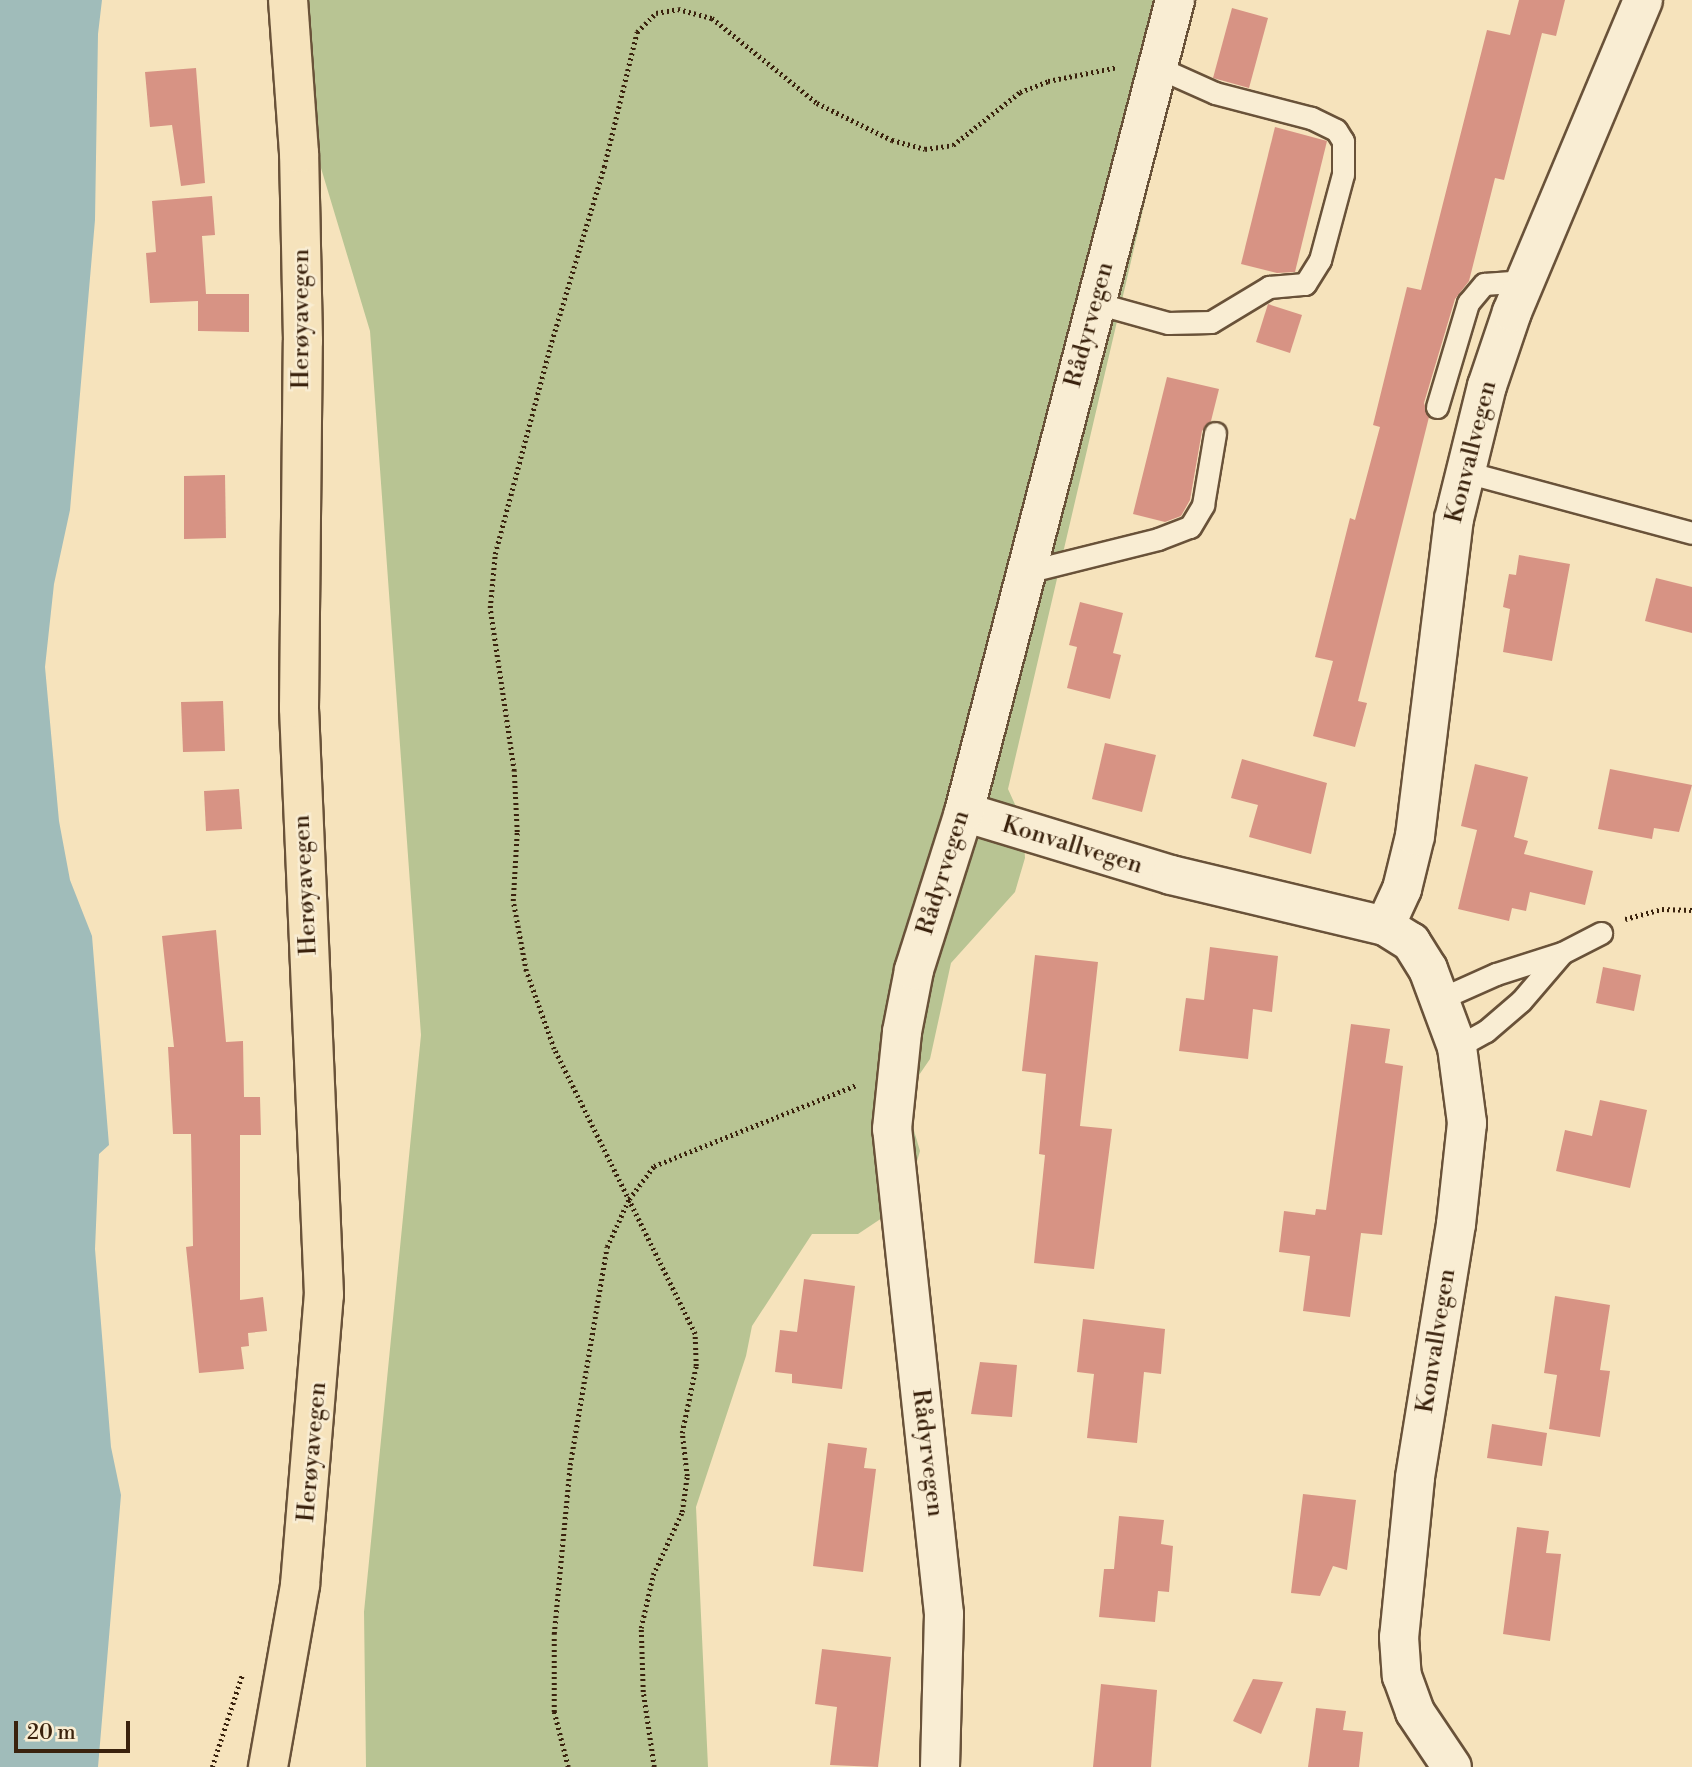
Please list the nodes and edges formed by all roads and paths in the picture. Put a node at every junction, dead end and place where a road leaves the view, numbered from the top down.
1 (288, 0) edge
2 (1175, 0) edge
3 (1643, 0) edge
4 (1157, 67) junction
5 (1525, 281) junction
6 (1096, 303) junction
7 (1437, 407) dead end
8 (1215, 433) dead end
9 (1466, 472) junction
10 (1692, 533) edge
11 (1026, 572) junction
12 (964, 812) junction
13 (1692, 910) edge
14 (1385, 926) junction
15 (1601, 933) joint
16 (1562, 953) junction
17 (1440, 999) junction
18 (1457, 1047) junction
19 (898, 1069) junction
20 (629, 1199) junction
21 (268, 1767) edge
22 (568, 1767) edge
23 (654, 1767) edge
24 (940, 1767) edge
25 (1452, 1767) edge

1 - 21 highway, Herøyavegen
2 - 4 street, Rådyrvegen
3 - 5 street, Konvallvegen
4 - 6 street, Rådyrvegen
4 - 6 lane
4 - 20 path
5 - 7 lane
5 - 9 street, Konvallvegen
6 - 11 street, Rådyrvegen
8 - 11 lane
9 - 10 lane
9 - 14 street, Konvallvegen
11 - 12 street, Rådyrvegen
12 - 14 street, Konvallvegen
12 - 19 street, Rådyrvegen
13 - 15 path
14 - 17 street, Konvallvegen
15 - 16 lane
16 - 17 lane
16 - 18 lane
17 - 18 street, Konvallvegen
18 - 25 street, Konvallvegen
19 - 20 path
19 - 24 street, Rådyrvegen
20 - 22 path
20 - 23 path

